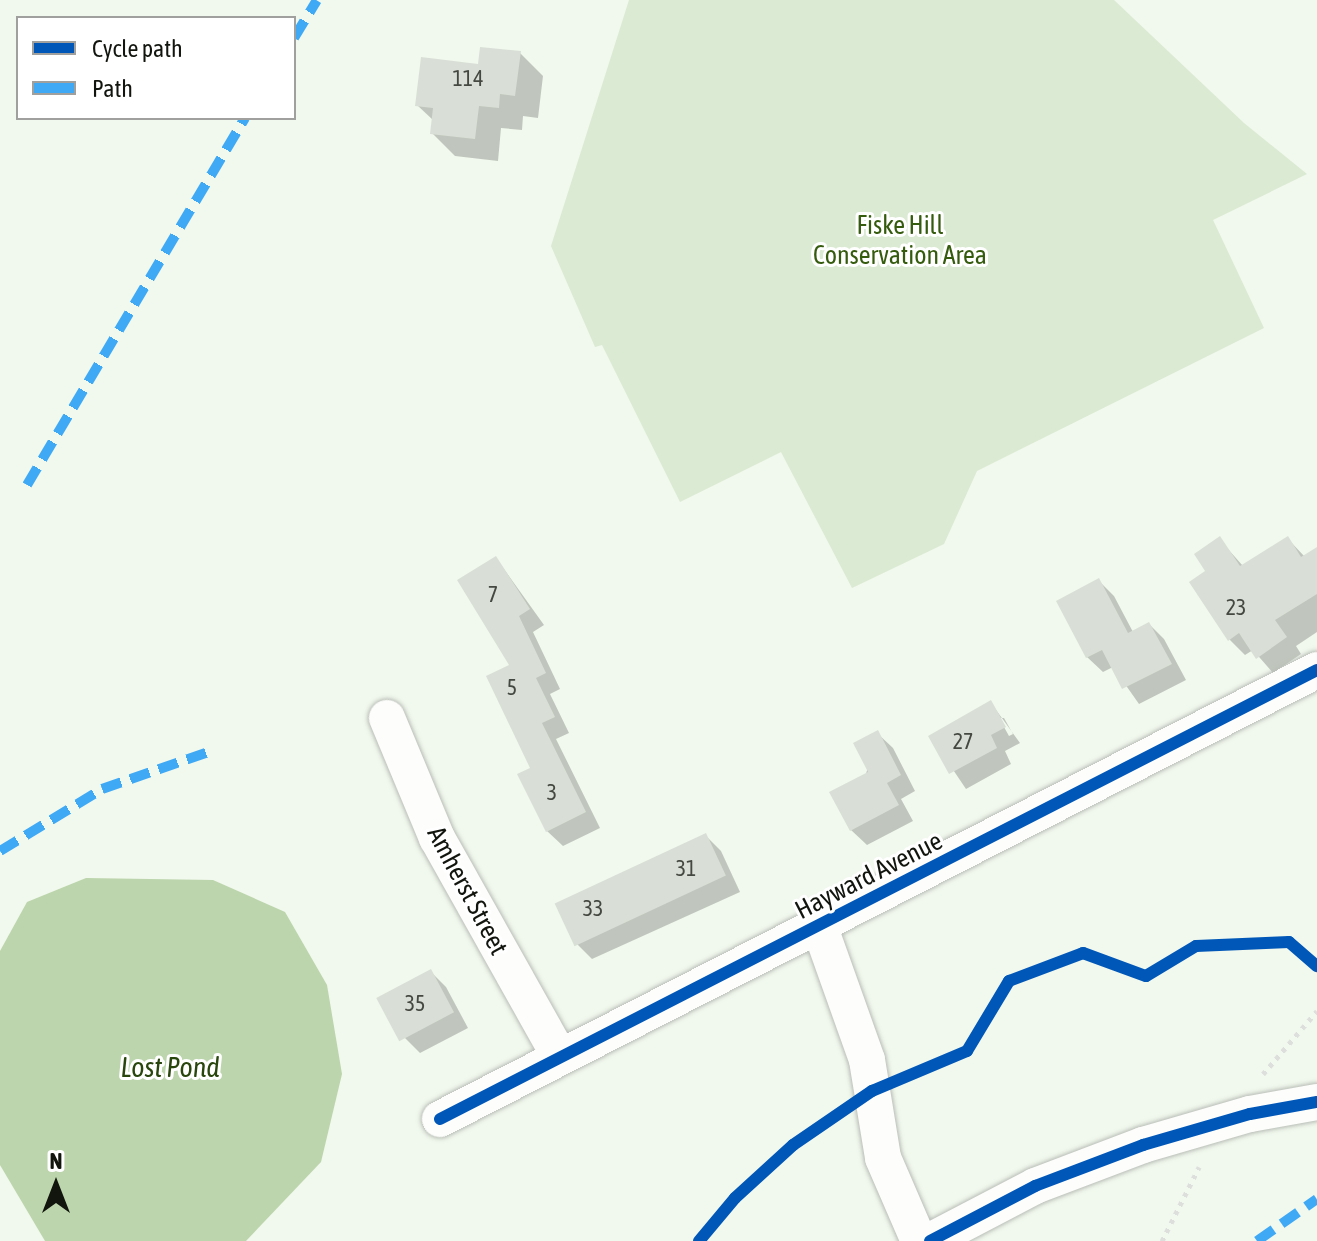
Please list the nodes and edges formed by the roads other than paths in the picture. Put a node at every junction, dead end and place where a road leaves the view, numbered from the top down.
1 (1317, 670) edge
2 (387, 718) dead end
3 (819, 925) junction
4 (560, 1057) junction
5 (1317, 1102) edge
6 (440, 1119) dead end
7 (919, 1241) edge
8 (930, 1241) edge

1 - 3 street, Hayward Avenue
2 - 4 street, Amherst Street
3 - 4 street, Hayward Avenue
3 - 7 street
4 - 6 street, Hayward Avenue
5 - 8 street

